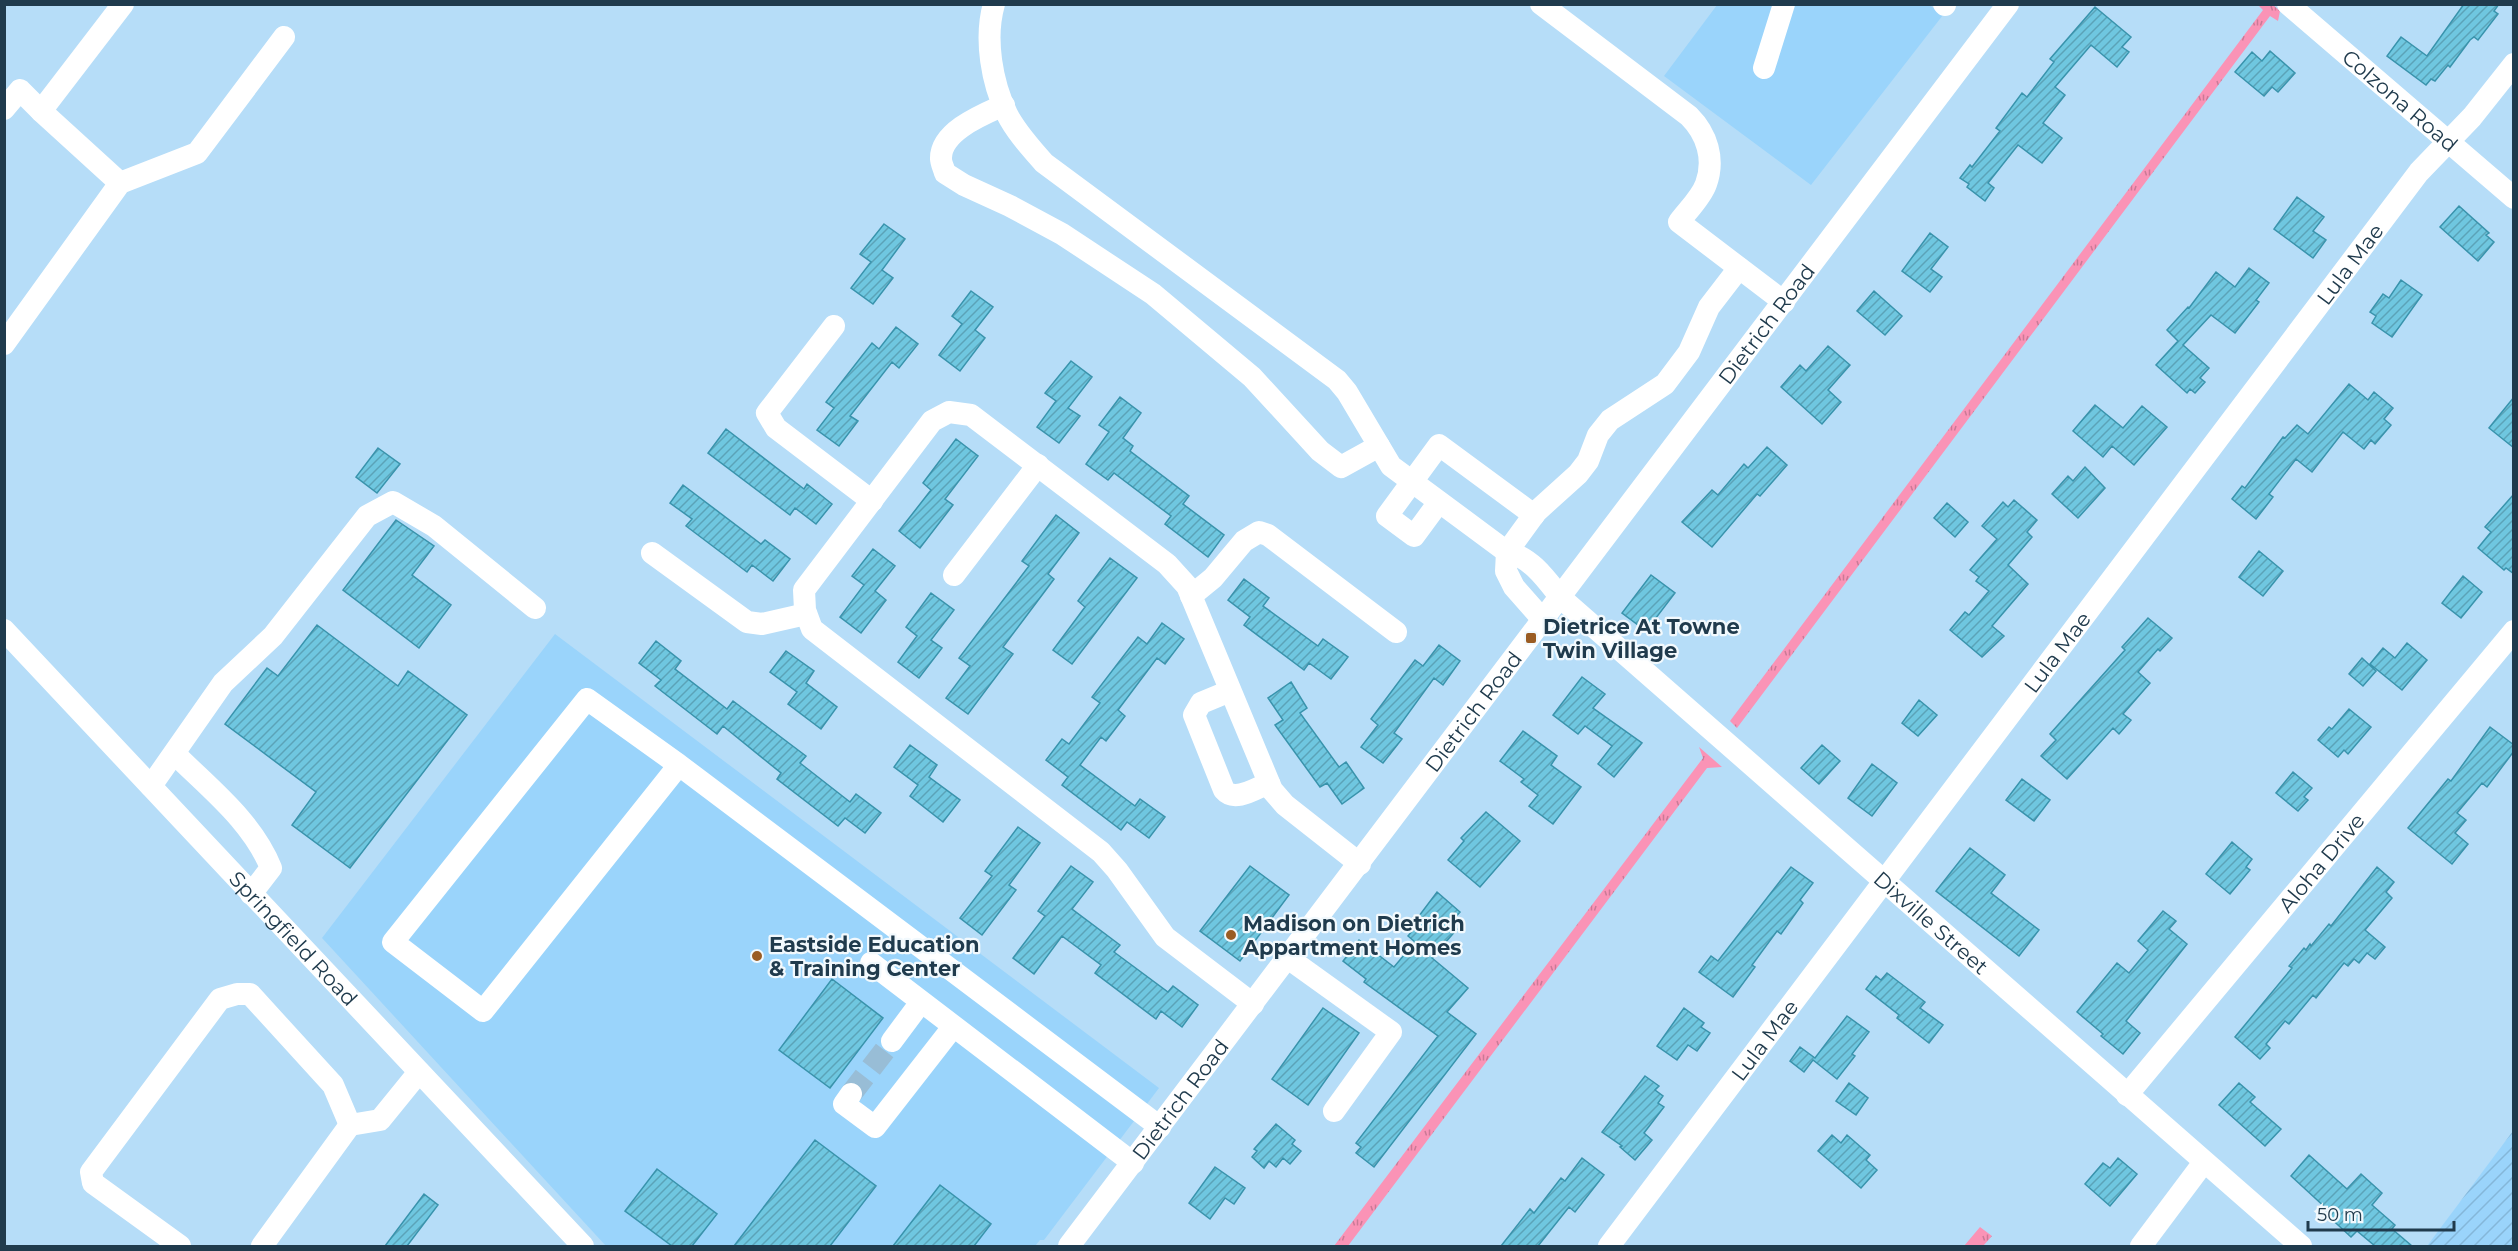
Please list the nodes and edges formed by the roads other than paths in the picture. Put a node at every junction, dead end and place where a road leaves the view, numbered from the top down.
1 (123, 4) edge
2 (994, 4) edge
3 (1541, 4) edge
4 (1784, 4) edge
5 (2008, 4) edge
6 (2288, 4) edge
7 (284, 38) dead end
8 (2514, 64) edge
9 (1764, 68) dead end
10 (1004, 105) junction
11 (4, 109) edge
12 (41, 111) junction
13 (2448, 141) junction
14 (120, 183) junction
15 (2514, 198) edge
16 (1739, 268) junction
17 (1784, 302) junction
18 (834, 326) dead end
19 (4, 344) edge
20 (1379, 446) junction
21 (1038, 465) junction
22 (1412, 481) junction
23 (872, 501) junction
24 (1439, 502) junction
25 (1534, 515) junction
26 (1507, 552) junction
27 (652, 553) dead end
28 (954, 575) dead end
29 (1191, 596) junction
30 (1561, 598) junction
31 (535, 608) dead end
32 (806, 614) junction
33 (1544, 621) junction
34 (4, 630) edge
35 (2514, 631) edge
36 (1396, 632) dead end
37 (1230, 691) junction
38 (175, 754) junction
39 (679, 765) junction
40 (1269, 783) junction
41 (151, 786) junction
42 (1360, 864) junction
43 (1883, 881) junction
44 (251, 894) junction
45 (1288, 958) junction
46 (871, 963) dead end
47 (921, 1002) junction
48 (1253, 1004) junction
49 (953, 1027) junction
50 (892, 1041) tunnel mouth
51 (419, 1072) junction
52 (851, 1094) dead end
53 (2127, 1095) junction
54 (1334, 1111) dead end
55 (350, 1125) junction
56 (1160, 1127) junction
57 (2204, 1162) junction
58 (1133, 1163) junction
59 (180, 1246) edge
60 (262, 1246) edge
61 (583, 1246) edge
62 (1069, 1246) edge
63 (1609, 1246) edge
64 (2141, 1246) edge
65 (2301, 1246) edge

1 - 12 street
2 - 10 street, Dixville Street
3 - 16 street
4 - 9 street
5 - 17 street, Dietrich Road
6 - 13 street, Colzona Road
7 - 14 street
8 - 13 street, Lula Mae
10 - 20 street, Dixville Street
10 - 20 street
11 - 12 street
12 - 14 street
13 - 15 street, Colzona Road
13 - 43 street, Lula Mae
14 - 19 street
16 - 17 street
16 - 25 street
17 - 30 street, Dietrich Road
18 - 23 street
20 - 22 street, Dixville Street
21 - 23 street
21 - 28 street
21 - 29 street
22 - 24 street, Dixville Street
22 - 24 street
22 - 25 street
23 - 32 street
24 - 26 street, Dixville Street
25 - 26 street
26 - 30 street, Dixville Street
26 - 33 street
27 - 32 street
29 - 36 street
29 - 37 street
30 - 33 street, Dietrich Road
30 - 43 street, Dixville Street
31 - 38 street
32 - 48 street
33 - 42 street, Dietrich Road
34 - 41 street, Springfield Road
35 - 53 street, Aloha Drive
37 - 40 street
37 - 40 street
38 - 41 street
38 - 44 street
39 - 39 street
39 - 56 street
40 - 42 street
41 - 44 street, Springfield Road
42 - 45 street, Dietrich Road
43 - 53 street, Dixville Street
43 - 63 street, Lula Mae
44 - 51 street, Springfield Road
45 - 48 street, Dietrich Road
45 - 54 street
46 - 47 street
47 - 49 street
47 - 50 street
48 - 56 street, Dietrich Road
49 - 52 street
49 - 58 street
51 - 55 street
51 - 61 street, Springfield Road
53 - 57 street, Dixville Street
55 - 59 street
55 - 60 street
56 - 58 street, Dietrich Road
57 - 64 street
57 - 65 street, Dixville Street
58 - 62 street, Dietrich Road

